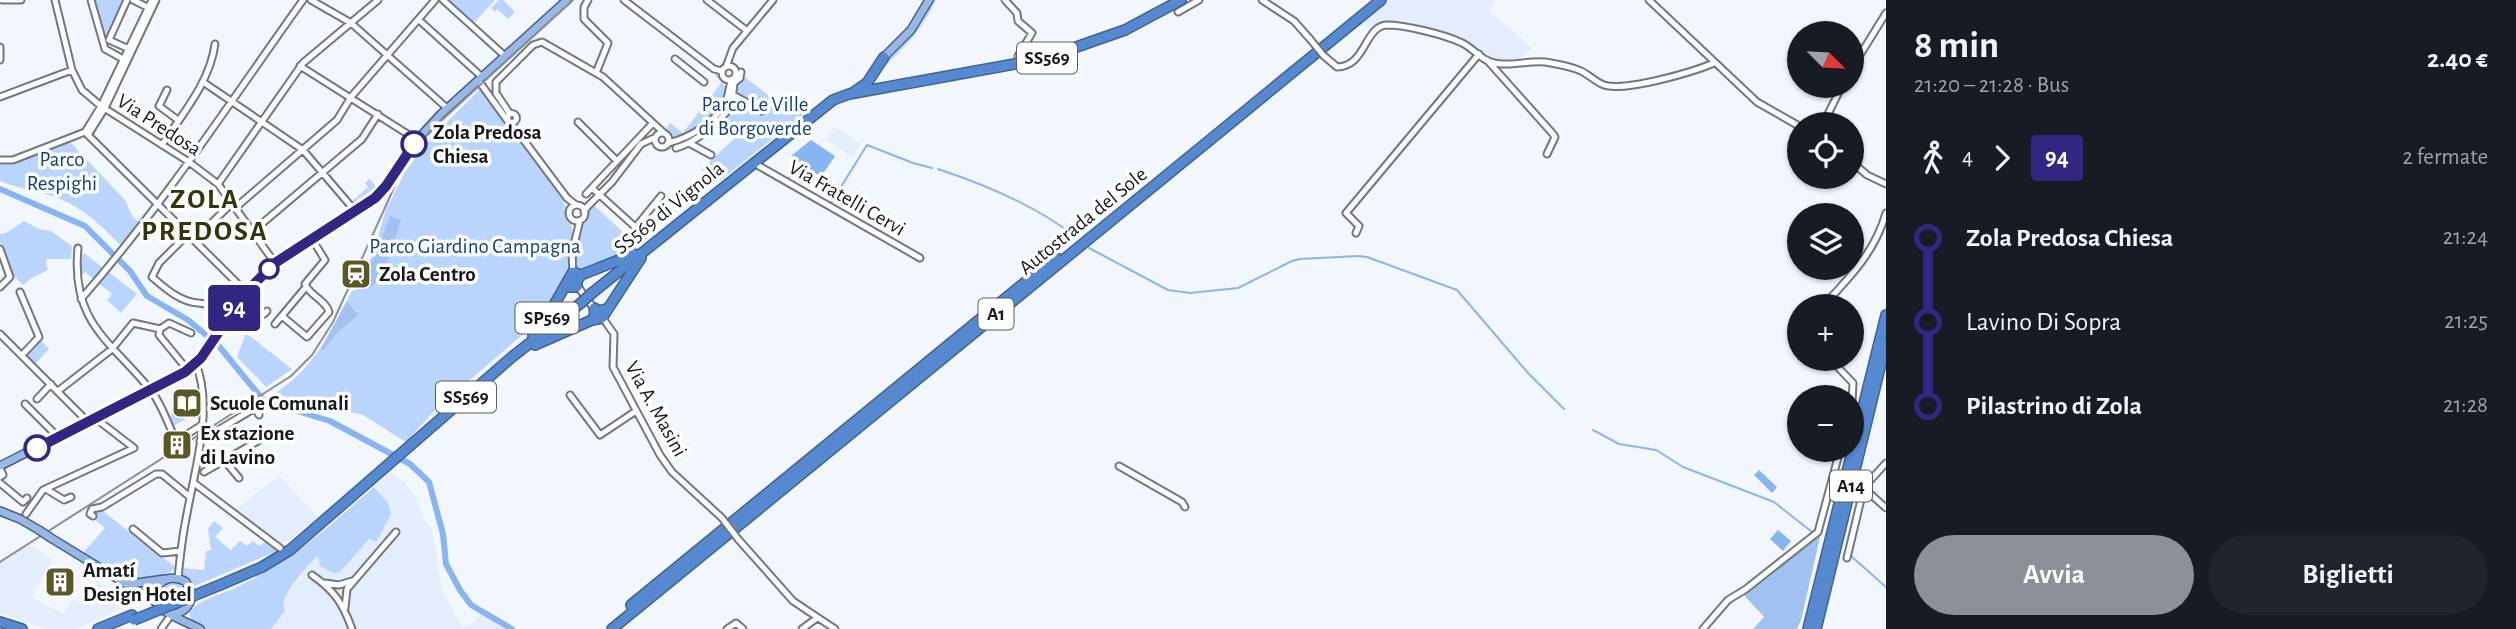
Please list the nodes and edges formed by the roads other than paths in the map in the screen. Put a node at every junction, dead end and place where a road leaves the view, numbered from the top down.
1 (2, 0) edge
2 (14, 0) edge
3 (21, 0) edge
4 (55, 0) edge
5 (91, 0) edge
6 (127, 0) edge
7 (133, 0) edge
8 (154, 0) edge
9 (303, 0) edge
10 (311, 0) edge
11 (378, 0) edge
12 (435, 0) edge
13 (443, 0) edge
14 (553, 0) edge
15 (567, 0) edge
16 (588, 0) edge
17 (706, 0) edge
18 (774, 0) edge
19 (929, 0) edge
20 (1004, 0) edge
21 (1181, 0) edge
22 (1199, 0) edge
23 (1262, 0) edge
24 (1373, 0) edge
25 (1381, 0) edge
26 (1648, 0) edge
27 (627, 1) edge
28 (561, 7) junction
29 (150, 9) junction
30 (1178, 12) dead end
31 (1886, 13) edge
32 (418, 20) junction
33 (351, 23) junction
34 (746, 30) junction
35 (139, 32) junction
36 (215, 44) dead end
37 (0, 47) edge
38 (129, 49) junction
39 (1864, 49) edge
40 (1479, 54) junction
41 (388, 55) junction
42 (505, 56) junction
43 (1018, 56) dead end
44 (884, 57) junction
45 (675, 59) dead end
46 (0, 60) edge
47 (126, 60) junction
48 (1487, 60) junction
49 (1714, 63) junction
50 (300, 66) junction
51 (727, 68) junction
52 (72, 70) junction
53 (741, 72) dead end
54 (596, 73) junction
55 (480, 78) junction
56 (728, 79) junction
57 (203, 82) junction
58 (704, 82) dead end
59 (903, 85) junction
60 (167, 90) dead end
61 (731, 92) junction
62 (849, 94) junction
63 (0, 97) edge
64 (351, 97) junction
65 (232, 101) junction
66 (103, 107) junction
67 (447, 108) junction
68 (762, 111) dead end
69 (378, 114) junction
70 (509, 119) junction
71 (1787, 119) edge
72 (178, 120) junction
73 (262, 121) junction
74 (716, 121) junction
75 (578, 122) dead end
76 (738, 133) dead end
77 (86, 134) junction
78 (660, 134) junction
79 (417, 140) junction
80 (647, 140) junction
81 (690, 144) junction
82 (162, 145) junction
83 (657, 145) junction
84 (676, 148) dead end
85 (303, 150) junction
86 (1547, 154) dead end
87 (711, 155) dead end
88 (2, 161) edge
89 (617, 161) junction
90 (189, 162) junction
91 (759, 166) dead end
92 (322, 172) junction
93 (1864, 172) edge
94 (218, 184) junction
95 (1886, 184) edge
96 (592, 188) junction
97 (586, 194) dead end
98 (600, 195) junction
99 (662, 196) dead end
100 (567, 198) junction
101 (157, 202) junction
102 (590, 203) junction
103 (233, 205) junction
104 (578, 205) junction
105 (569, 210) junction
106 (356, 212) junction
107 (584, 212) junction
108 (1886, 213) edge
109 (572, 219) junction
110 (580, 220) junction
111 (635, 228) junction
112 (252, 232) junction
113 (577, 232) junction
114 (189, 233) junction
115 (1356, 233) dead end
116 (643, 235) dead end
117 (195, 239) junction
118 (312, 239) junction
119 (651, 246) junction
120 (78, 248) dead end
121 (0, 249) edge
122 (920, 258) dead end
123 (275, 263) junction
124 (577, 274) junction
125 (0, 287) edge
126 (306, 287) junction
127 (566, 287) junction
128 (577, 287) junction
129 (214, 288) dead end
130 (20, 292) dead end
131 (1834, 294) edge
132 (242, 298) junction
133 (81, 299) junction
134 (594, 308) joint
135 (228, 313) junction
136 (265, 313) dead end
137 (1886, 315) edge
138 (282, 316) junction
139 (600, 316) junction
140 (275, 324) dead end
141 (160, 329) junction
142 (191, 333) dead end
143 (1, 335) edge
144 (1886, 343) edge
145 (111, 349) junction
146 (22, 355) junction
147 (512, 357) junction
148 (196, 364) junction
149 (186, 368) dead end
150 (1842, 371) edge
151 (51, 384) junction
152 (1853, 385) edge
153 (151, 390) junction
154 (58, 391) junction
155 (569, 395) dead end
156 (37, 399) dead end
157 (25, 404) dead end
158 (636, 411) junction
159 (259, 415) dead end
160 (92, 420) junction
161 (197, 431) junction
162 (58, 438) junction
163 (263, 438) dead end
164 (200, 441) junction
165 (224, 460) junction
166 (1837, 462) edge
167 (1886, 463) edge
168 (0, 467) edge
169 (1119, 467) dead end
170 (196, 470) junction
171 (204, 472) junction
172 (0, 477) edge
173 (239, 478) dead end
174 (194, 482) junction
175 (0, 483) edge
176 (1865, 485) junction
177 (46, 489) junction
178 (71, 497) dead end
179 (27, 498) dead end
180 (190, 498) junction
181 (1185, 507) dead end
182 (1886, 508) edge
183 (0, 511) edge
184 (26, 514) dead end
185 (93, 516) dead end
186 (133, 529) dead end
187 (396, 531) dead end
188 (280, 548) dead end
189 (181, 551) junction
190 (1847, 558) dead end
191 (313, 575) dead end
192 (111, 576) junction
193 (178, 578) junction
194 (167, 579) junction
195 (352, 581) junction
196 (323, 583) junction
197 (160, 607) junction
198 (345, 608) junction
199 (184, 610) junction
200 (172, 614) junction
201 (133, 618) junction
202 (817, 618) junction
203 (0, 622) edge
204 (190, 623) junction
205 (13, 627) edge
206 (161, 628) edge
207 (22, 629) edge
208 (98, 629) edge
209 (112, 629) edge
210 (200, 629) edge
211 (352, 629) edge
212 (604, 629) edge
213 (611, 629) edge
214 (727, 629) edge
215 (743, 629) edge
216 (802, 629) edge
217 (835, 629) edge
218 (1703, 629) edge
219 (1808, 629) edge
220 (1816, 629) edge

1 - 2 street
2 - 3 street
4 - 52 street, Via Predosa
5 - 47 street
6 - 38 street
7 - 29 street
8 - 29 street
9 - 65 street
10 - 33 street
11 - 33 street
12 - 32 street
13 - 42 street
14 - 28 street
15 - 28 main road
16 - 54 street
17 - 34 street
18 - 34 street
19 - 44 main road
20 - 43 street
21 - 59 highway, SS569 di Vignola / SS569
22 - 30 street
23 - 40 street, bridge
24 - 212 highway, Autostrada del Sole / A1
25 - 213 highway, Autostrada del Sole / A1
26 - 49 street
27 - 51 street
28 - 42 main road
29 - 35 street
31 - 39 street
32 - 41 street
32 - 55 street
33 - 41 street
33 - 50 street
34 - 51 street
35 - 38 street
35 - 47 street
36 - 57 street
37 - 46 street
38 - 47 street
40 - 48 street
40 - 115 street
41 - 64 street
41 - 67 street
42 - 55 main road
44 - 59 highway
44 - 62 highway, SS569
45 - 58 street
47 - 66 street
48 - 49 street
48 - 86 street
49 - 71 street
50 - 64 street
50 - 73 street
51 - 56 street
51 - 56 street
52 - 63 street
52 - 66 street, Via Predosa
53 - 61 street
54 - 70 street
54 - 78 street
55 - 67 main road
55 - 70 street
56 - 61 street
57 - 65 street
57 - 72 street
59 - 62 highway, SS569 di Vignola / SS569
60 - 72 street
61 - 68 street
61 - 74 street
61 - 78 street
62 - 119 highway, SS569 di Vignola / SS569
64 - 69 street
64 - 85 street
65 - 73 street
65 - 90 street
66 - 77 street
66 - 82 street, Via Predosa
67 - 79 main road
69 - 79 street
69 - 92 street
70 - 100 street
72 - 82 street
73 - 85 street
73 - 94 street
74 - 76 street
74 - 81 street
75 - 89 street
77 - 88 street
77 - 101 street
78 - 80 street
78 - 83 street
78 - 83 street
78 - 89 street
79 - 106 main road
80 - 83 street
80 - 98 street
81 - 84 street
81 - 87 street
82 - 90 street, Via Predosa
85 - 92 street
85 - 103 street
89 - 96 street
90 - 94 street, Via Predosa
90 - 101 street
91 - 122 street, Via Fratelli Cervi
92 - 106 street
92 - 112 street
93 - 95 street
94 - 103 street, Via Predosa
96 - 97 street
96 - 98 street
98 - 102 street
98 - 111 street
99 - 111 street
100 - 104 street
100 - 105 street
101 - 114 street
101 - 133 street
102 - 104 street
102 - 107 street
103 - 112 street, Via Predosa
103 - 117 street
104 - 105 street
104 - 107 street
105 - 109 street
106 - 118 main road
107 - 110 street
108 - 131 street
109 - 110 street
109 - 113 street
110 - 113 street
111 - 116 street
112 - 123 street, Via Predosa
113 - 124 street
114 - 117 street
114 - 135 street
117 - 132 street
118 - 123 main road
118 - 126 street
119 - 124 highway, SP569
119 - 139 highway, SP569
119 - 147 highway, SS569 di Vignola / SS569, bridge
120 - 133 street
121 - 125 street
123 - 132 main road
124 - 127 highway, SP569
124 - 128 highway, SP569
126 - 138 street
126 - 138 street
127 - 128 highway, SP569
127 - 147 highway, SP569
128 - 134 street
129 - 132 street
130 - 146 street
132 - 135 main road
132 - 136 street
133 - 145 street
134 - 139 highway, SP569
135 - 148 main road
137 - 219 highway, A14
138 - 140 street
139 - 147 highway, SP569
139 - 158 street, Via A. Masini
141 - 142 street
141 - 145 street
141 - 149 street
143 - 146 street
144 - 220 highway, A14
145 - 153 street
145 - 154 street
146 - 151 street
147 - 201 highway, SS569 di Vignola / SS569, bridge
148 - 153 main road
148 - 161 street
150 - 152 street
151 - 154 street
151 - 156 street
153 - 160 main road
153 - 161 street
154 - 160 street
155 - 158 street
157 - 162 street
158 - 202 street, Via A. Masini, bridge
159 - 164 street
160 - 162 main road
160 - 177 street
161 - 164 street
162 - 168 main road
163 - 165 street
164 - 170 street
165 - 171 street
165 - 173 street
166 - 218 street
167 - 176 street
168 - 172 street
169 - 181 street
170 - 171 street
170 - 174 street
171 - 174 street
174 - 180 street
174 - 188 street
175 - 179 street
176 - 182 street
176 - 190 street
177 - 178 street
177 - 184 street
180 - 185 street
180 - 189 street
183 - 192 main road, bridge
186 - 189 street
187 - 195 street
189 - 193 street
191 - 196 street
192 - 194 main road
192 - 197 main road
193 - 194 main road
193 - 199 main road
194 - 197 main road
195 - 196 street
195 - 198 street
196 - 198 street
197 - 200 main road
197 - 206 street
198 - 211 street
199 - 200 main road
199 - 204 main road
200 - 204 main road
200 - 206 street
201 - 208 highway, SS569 di Vignola / SS569
201 - 209 highway, SS569 di Vignola / SS569
202 - 216 street
202 - 217 street, Via A. Masini
203 - 205 highway
204 - 210 main road
205 - 207 highway
214 - 215 street

